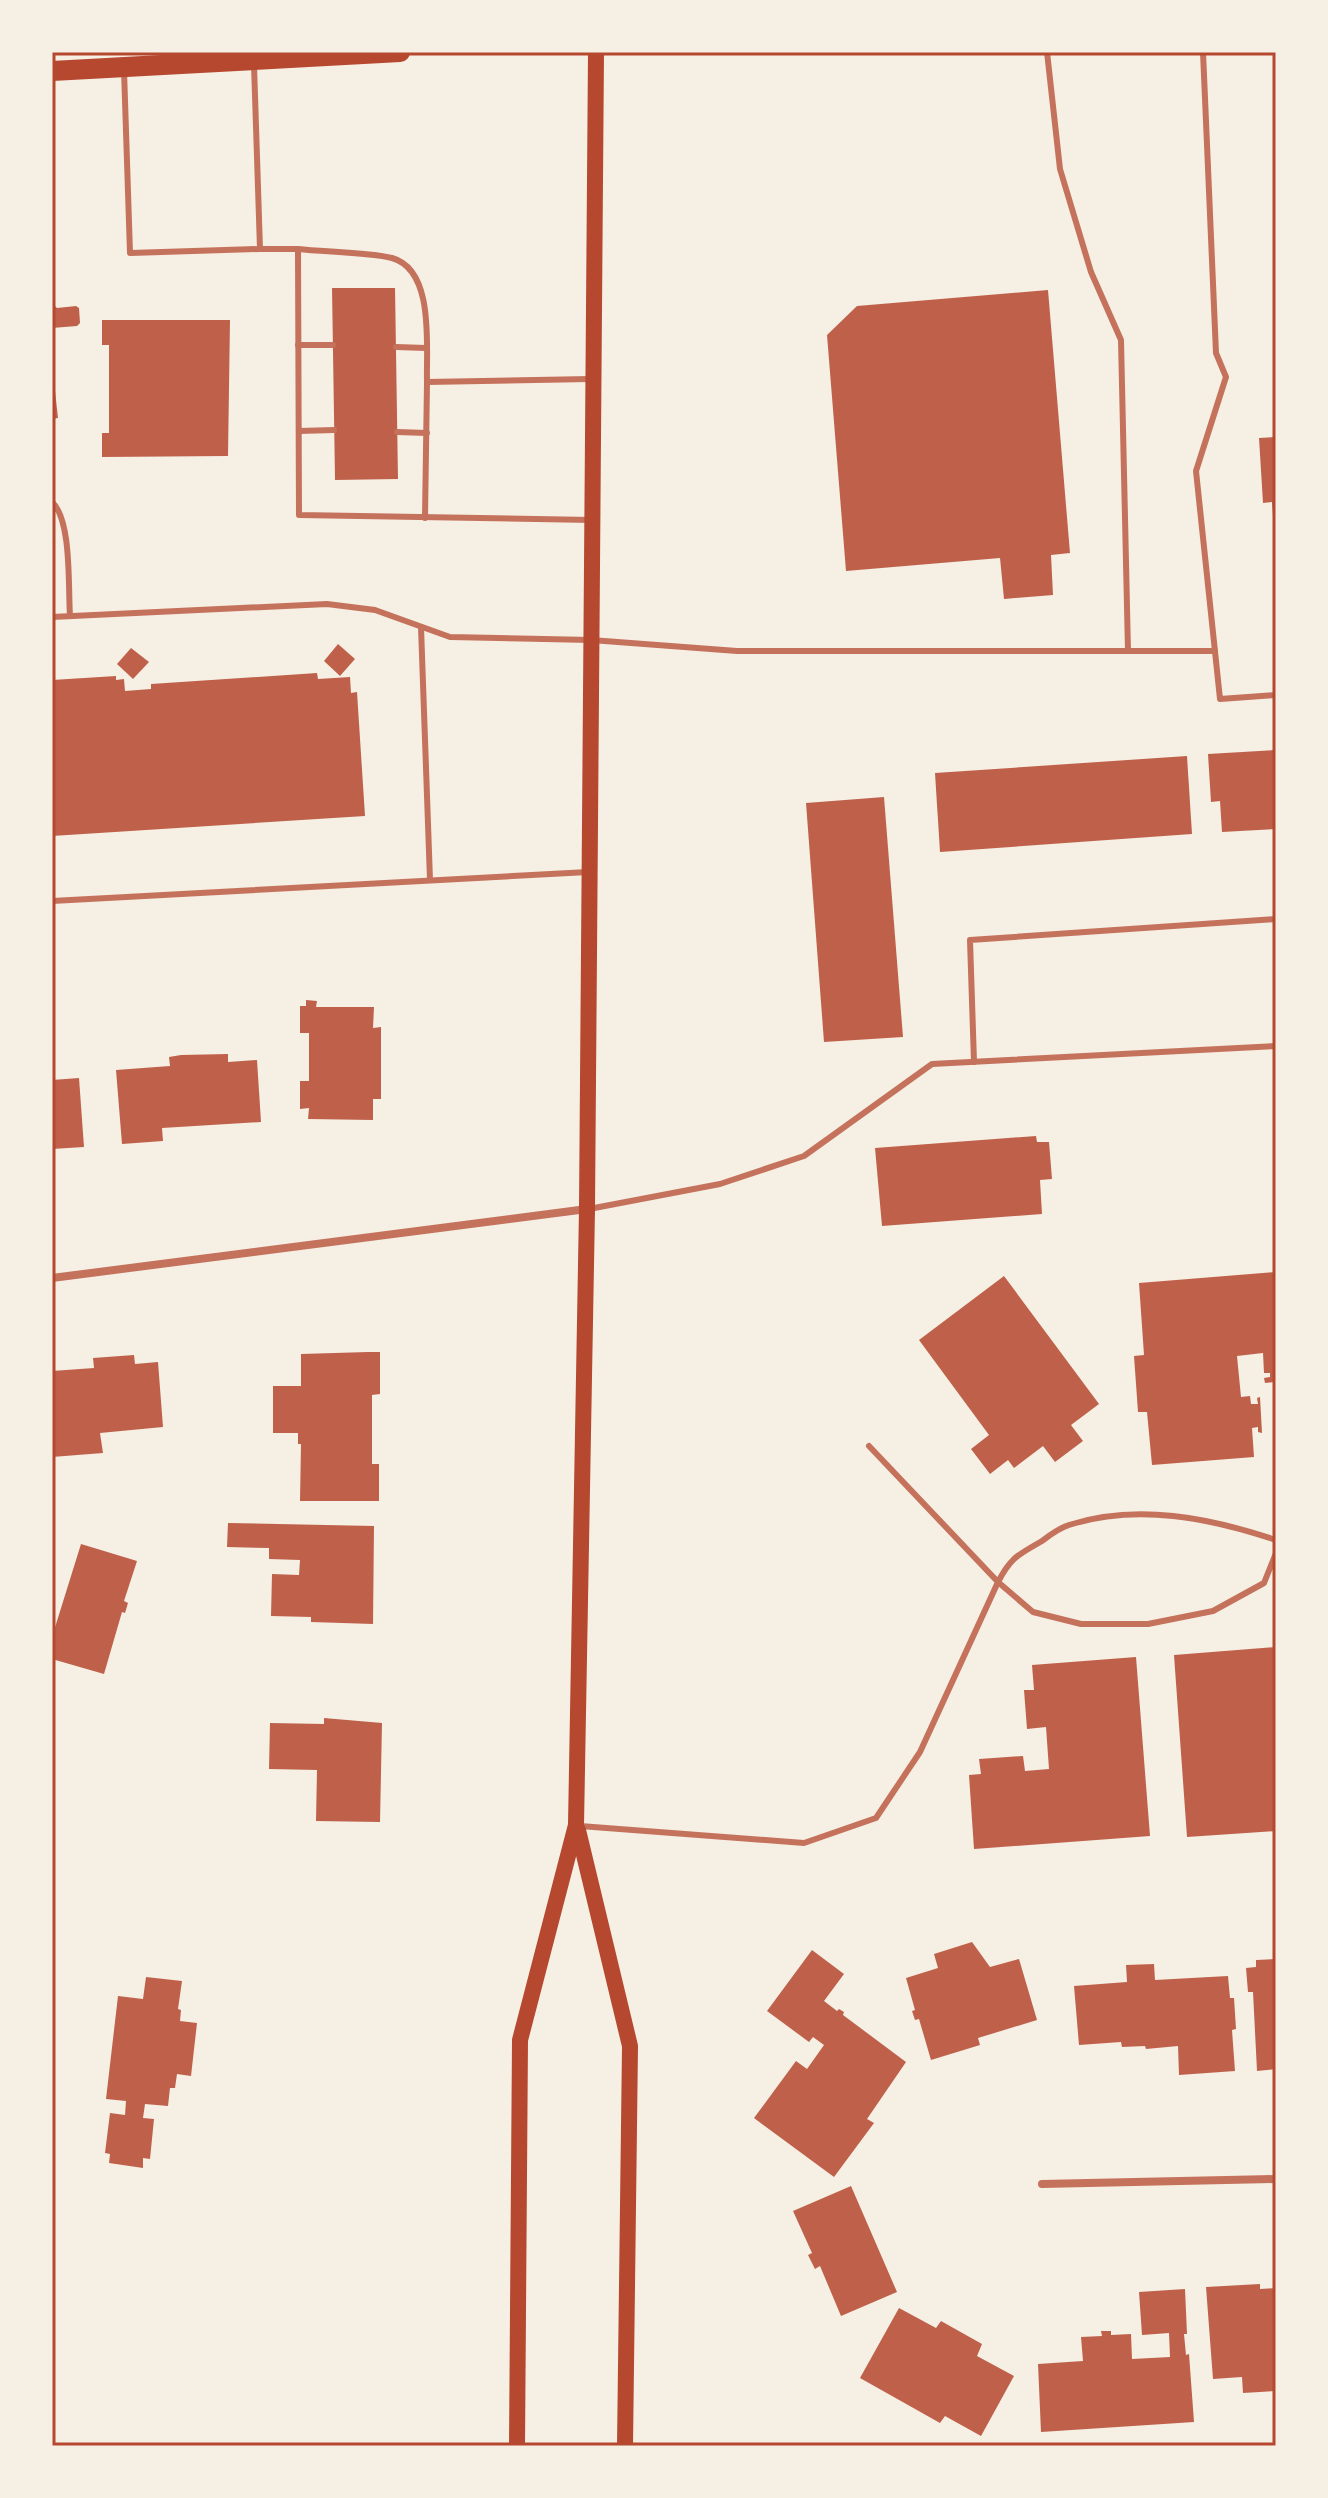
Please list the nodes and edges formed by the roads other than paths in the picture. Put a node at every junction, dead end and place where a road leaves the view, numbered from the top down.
1 (400, 52) edge
2 (596, 52) edge
3 (1047, 52) edge
4 (1203, 52) edge
5 (253, 59) junction
6 (124, 67) junction
7 (52, 71) edge
8 (260, 249) junction
9 (298, 249) junction
10 (298, 345) junction
11 (333, 345) dead end
12 (396, 347) dead end
13 (426, 348) junction
14 (593, 379) junction
15 (427, 382) junction
16 (334, 430) dead end
17 (299, 431) junction
18 (397, 432) dead end
19 (427, 433) junction
20 (52, 502) edge
21 (425, 518) junction
22 (592, 520) junction
23 (70, 616) junction
24 (52, 617) edge
25 (421, 627) junction
26 (591, 640) junction
27 (1128, 651) junction
28 (1215, 651) junction
29 (1276, 695) edge
30 (590, 871) junction
31 (430, 880) junction
32 (52, 901) edge
33 (1276, 919) edge
34 (1276, 1046) edge
35 (974, 1062) junction
36 (587, 1209) junction
37 (52, 1278) edge
38 (869, 1446) dead end
39 (1276, 1540) edge
40 (1276, 1553) edge
41 (998, 1582) junction
42 (576, 1825) junction
43 (1276, 2179) edge
44 (1042, 2184) dead end
45 (517, 2446) edge
46 (625, 2446) edge

1 - 5 main road
2 - 14 main road
3 - 27 lane
4 - 28 lane
5 - 6 main road
5 - 8 lane
6 - 7 main road
6 - 8 lane
8 - 9 lane
9 - 10 lane
9 - 13 lane
10 - 11 lane
10 - 17 lane
12 - 13 lane
13 - 15 lane
14 - 15 lane
14 - 22 main road
15 - 19 lane
16 - 17 lane
17 - 21 lane
18 - 19 lane
19 - 21 lane
20 - 23 lane
21 - 22 lane
22 - 26 main road
23 - 24 lane
23 - 25 lane
25 - 26 lane
25 - 31 lane
26 - 27 lane
26 - 30 main road
27 - 28 lane
28 - 29 lane
30 - 31 lane
30 - 36 main road
31 - 32 lane
33 - 35 lane
34 - 35 lane
35 - 36 lane
36 - 37 street
36 - 42 main road
38 - 41 lane
39 - 41 lane
40 - 41 lane
41 - 42 lane
42 - 45 main road
42 - 46 main road
43 - 44 street

